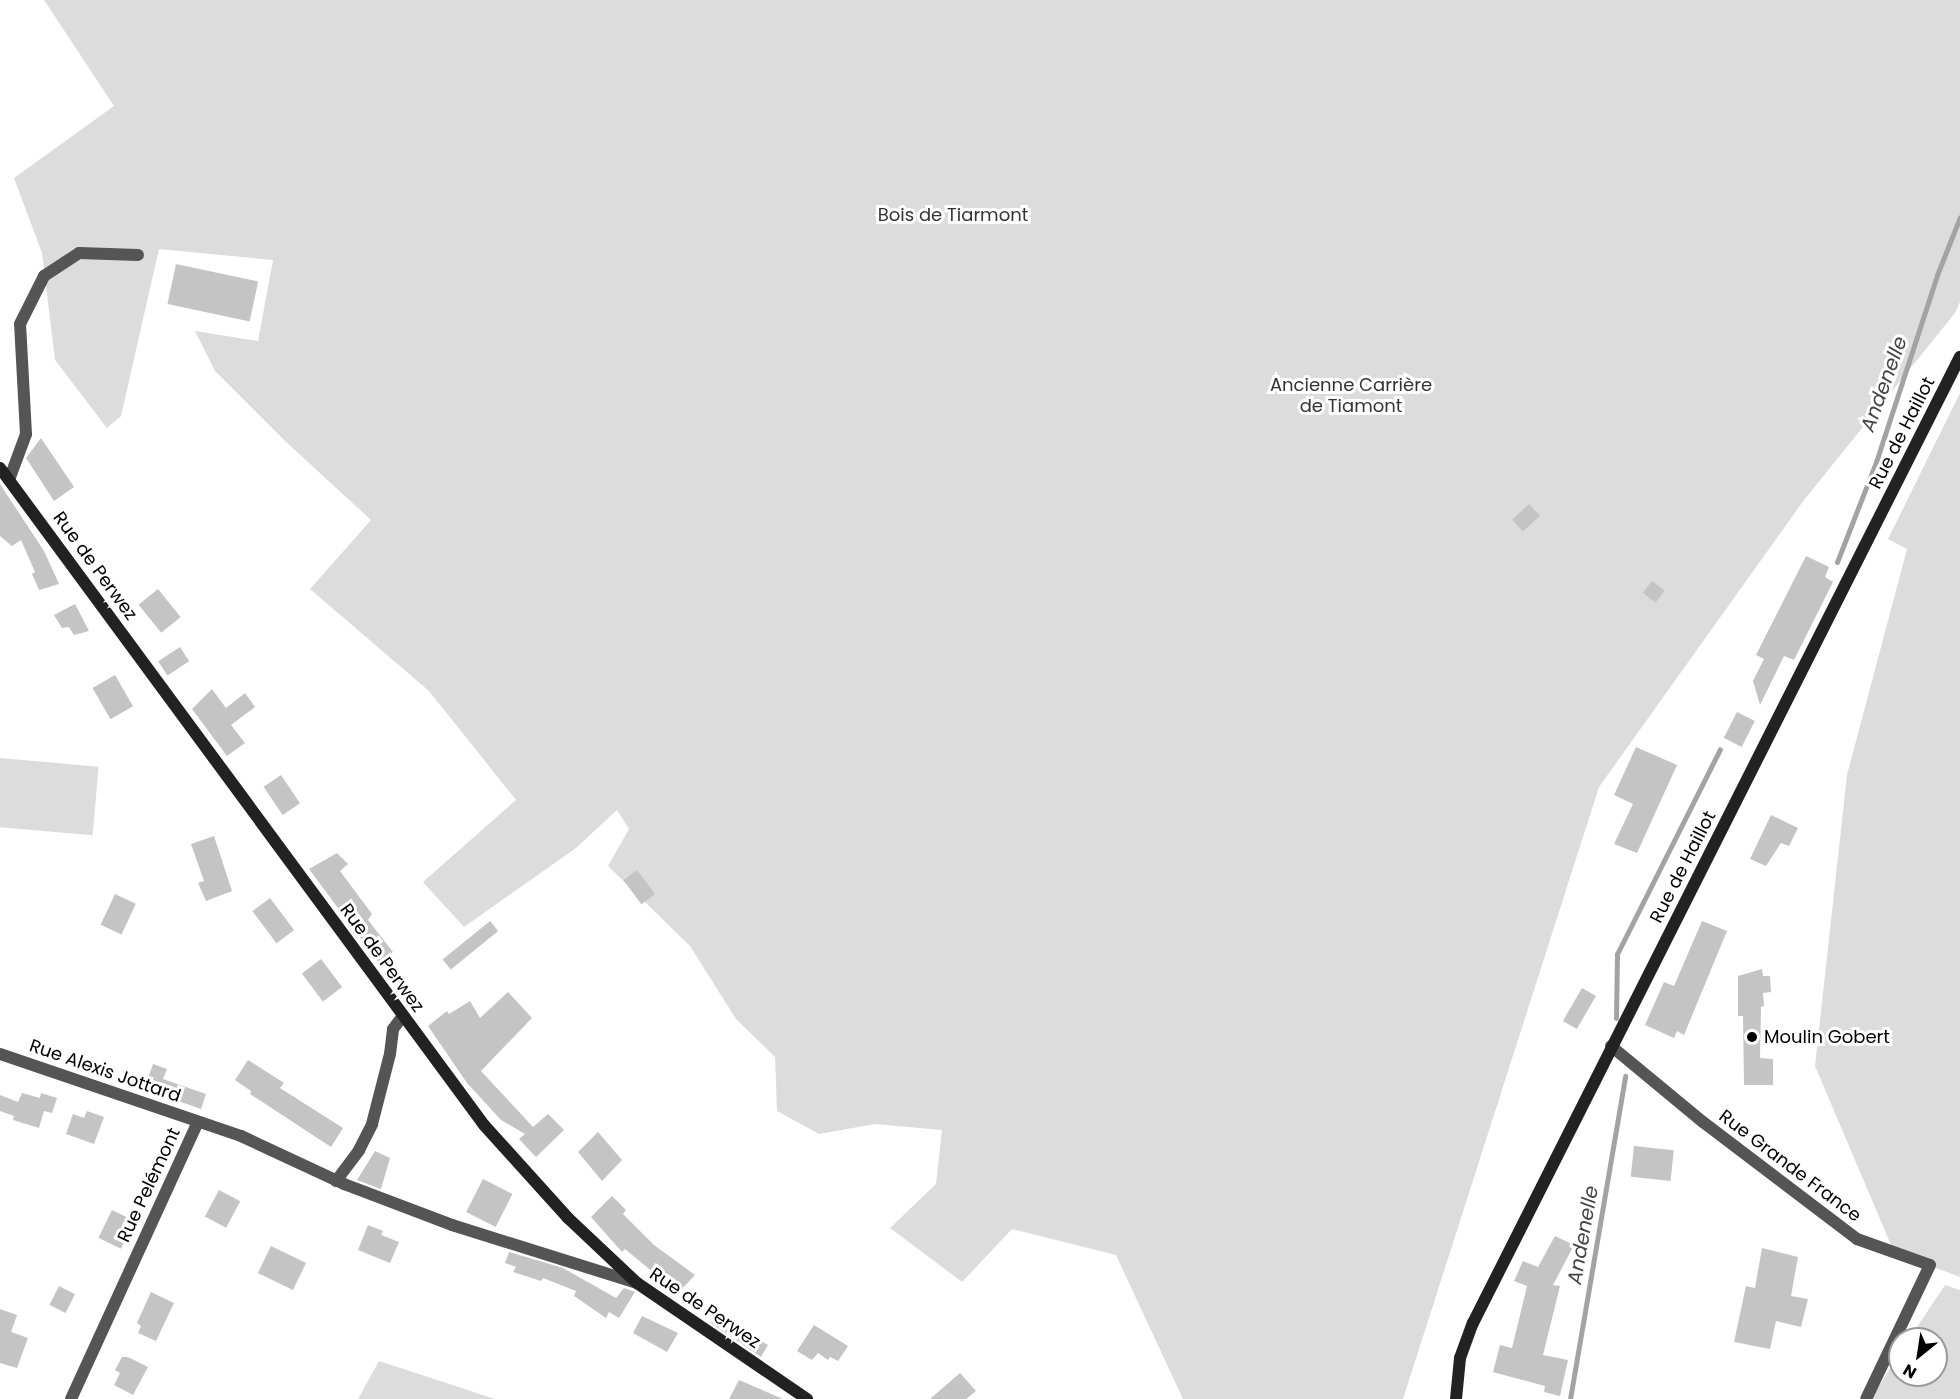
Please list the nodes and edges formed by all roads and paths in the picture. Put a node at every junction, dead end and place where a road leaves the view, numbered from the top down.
1 (138, 255) dead end
2 (1960, 357) edge
3 (0, 468) edge
4 (9, 480) junction
5 (402, 1017) junction
6 (1611, 1046) junction
7 (0, 1054) edge
8 (198, 1122) junction
9 (336, 1181) junction
10 (637, 1283) junction
11 (71, 1399) edge
12 (807, 1399) edge
13 (1456, 1399) edge
14 (1866, 1399) edge

1 - 4 street
2 - 6 street, Rue de Haillot
3 - 4 street, Rue de Perwez
4 - 5 street, Rue de Perwez
5 - 9 street
5 - 10 street, Rue de Perwez
6 - 13 street, Rue de Haillot
6 - 14 street, Rue Grande France
7 - 8 street, Rue Alexis Jottard
8 - 9 street, Rue Pelémont
8 - 11 street, Rue Pelémont
9 - 10 street, Rue Pelémont
10 - 12 street, Rue de Perwez

